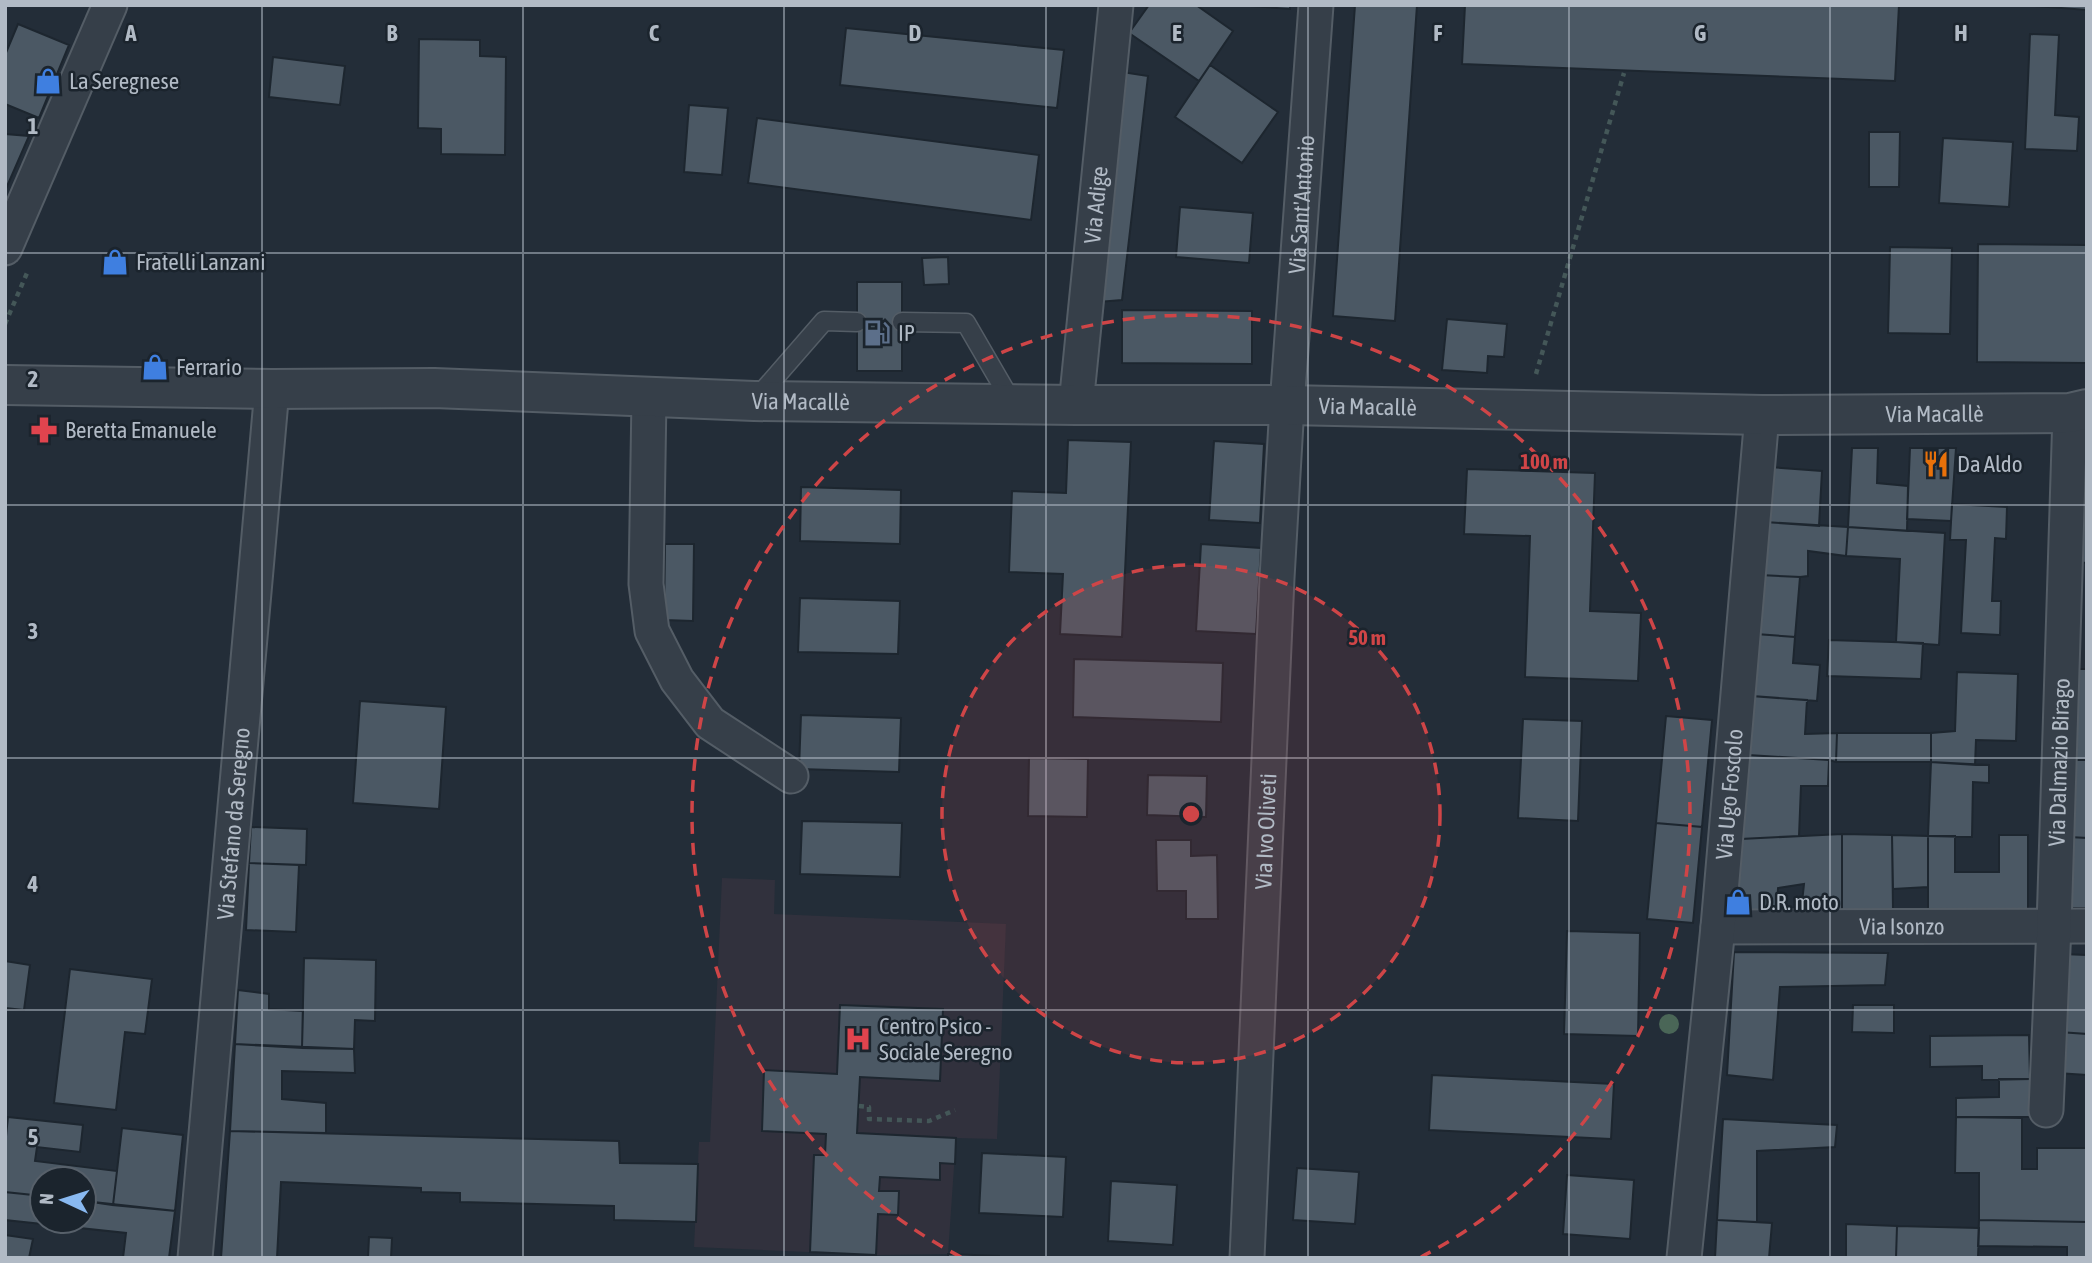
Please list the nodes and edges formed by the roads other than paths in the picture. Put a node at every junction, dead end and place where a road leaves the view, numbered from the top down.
1 (110, 5) edge
2 (1116, 5) edge
3 (1316, 5) edge
4 (5, 248) edge
5 (857, 322) dead end
6 (902, 323) dead end
7 (5, 385) edge
8 (272, 389) junction
9 (649, 398) junction
10 (754, 401) junction
11 (1013, 404) junction
12 (1076, 405) junction
13 (1287, 405) junction
14 (2078, 411) edge
15 (1762, 415) junction
16 (791, 776) dead end
17 (2054, 926) junction
18 (2087, 926) edge
19 (1718, 928) junction
20 (2046, 1110) dead end
21 (195, 1258) edge
22 (1247, 1258) edge
23 (1684, 1258) edge

1 - 4 street
2 - 12 street, Via Adige
3 - 13 street, Via Sant'Antonio
5 - 10 lane
6 - 11 lane
7 - 8 street, Via Macallè
8 - 9 street, Via Macallè
8 - 21 street, Via Stefano da Seregno
9 - 10 street, Via Macallè
9 - 16 street
10 - 11 street, Via Macallè
11 - 12 street, Via Macallè
12 - 13 street, Via Macallè
13 - 15 street, Via Macallè
13 - 22 street, Via Ivo Oliveti
14 - 15 street, Via Macallè
14 - 17 street, Via Dalmazio Birago
15 - 19 street, Via Ugo Foscolo
17 - 18 street, Via Isonzo
17 - 19 street, Via Isonzo
17 - 20 street, Via Dalmazio Birago
19 - 23 street, Via Ugo Foscolo

